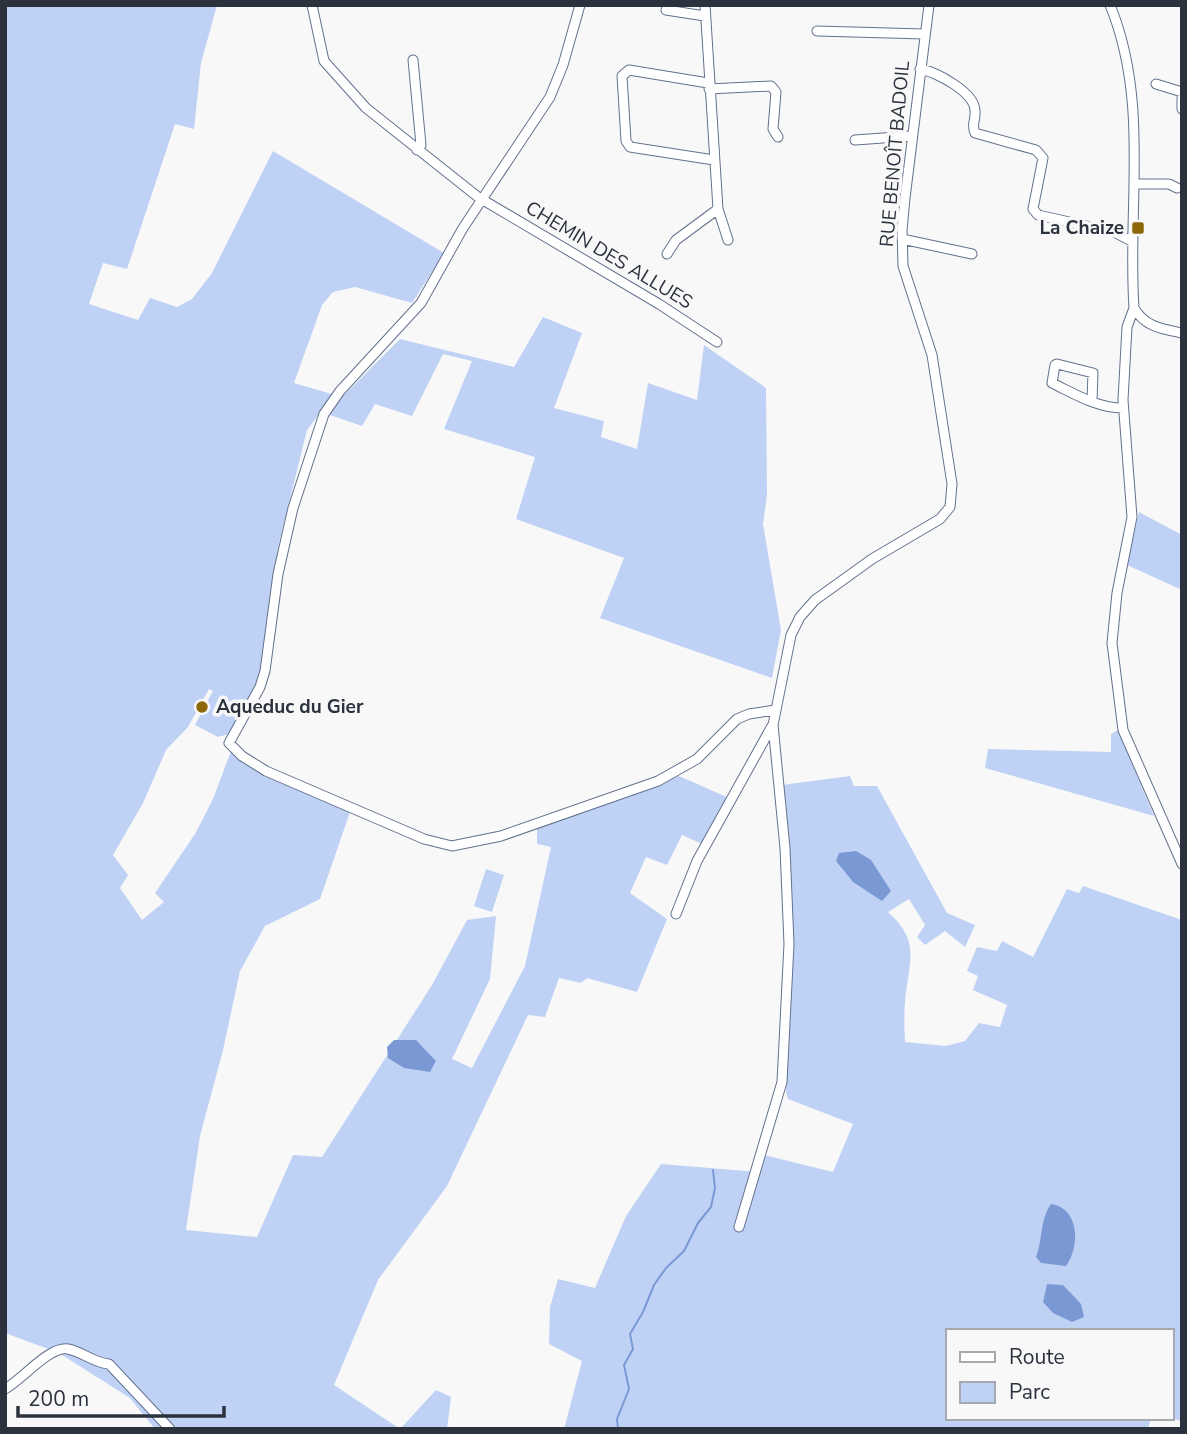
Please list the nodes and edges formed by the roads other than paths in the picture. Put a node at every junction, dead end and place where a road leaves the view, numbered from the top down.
1 (312, 5) edge
2 (580, 5) edge
3 (705, 5) edge
4 (929, 5) edge
5 (1110, 5) edge
6 (666, 10) dead end
7 (705, 16) junction
8 (817, 31) dead end
9 (925, 34) junction
10 (412, 60) dead end
11 (920, 69) junction
12 (1156, 84) dead end
13 (709, 86) junction
14 (1182, 92) edge
15 (1182, 98) edge
16 (1182, 109) edge
17 (911, 136) junction
18 (778, 137) dead end
19 (855, 140) dead end
20 (417, 150) junction
21 (714, 160) junction
22 (1135, 184) junction
23 (1177, 188) dead end
24 (483, 198) junction
25 (718, 209) junction
26 (902, 239) junction
27 (728, 240) dead end
28 (1133, 242) junction
29 (667, 254) dead end
30 (972, 254) dead end
31 (1134, 308) junction
32 (1182, 333) edge
33 (718, 342) dead end
34 (1092, 401) junction
35 (1123, 408) junction
36 (775, 710) junction
37 (773, 725) junction
38 (1182, 864) edge
39 (676, 914) dead end
40 (739, 1227) dead end
41 (5, 1389) edge
42 (170, 1429) edge

1 - 20 street, CHEMIN DES ALLUES
2 - 24 street
3 - 7 street
4 - 9 street, RUE BENOÎT BADOIL
5 - 22 street
6 - 7 street
7 - 13 street
8 - 9 street, RUE BENOÎT BADOIL
9 - 11 street, RUE BENOÎT BADOIL
10 - 20 street
11 - 17 street, RUE BENOÎT BADOIL
11 - 28 street
12 - 14 street
13 - 18 street
13 - 21 street
13 - 21 street
15 - 16 street
17 - 19 street
17 - 26 street, RUE BENOÎT BADOIL
20 - 24 street, CHEMIN DES ALLUES
21 - 25 street
22 - 23 street
22 - 28 street
24 - 33 street, CHEMIN DES ALLUES
24 - 36 street
25 - 27 street
25 - 29 street
26 - 30 street
26 - 36 street, RUE BENOÎT BADOIL
28 - 31 street
31 - 32 street
31 - 35 street
34 - 34 street
34 - 35 street
35 - 38 street
36 - 37 street
37 - 39 street
37 - 40 street
41 - 42 street

